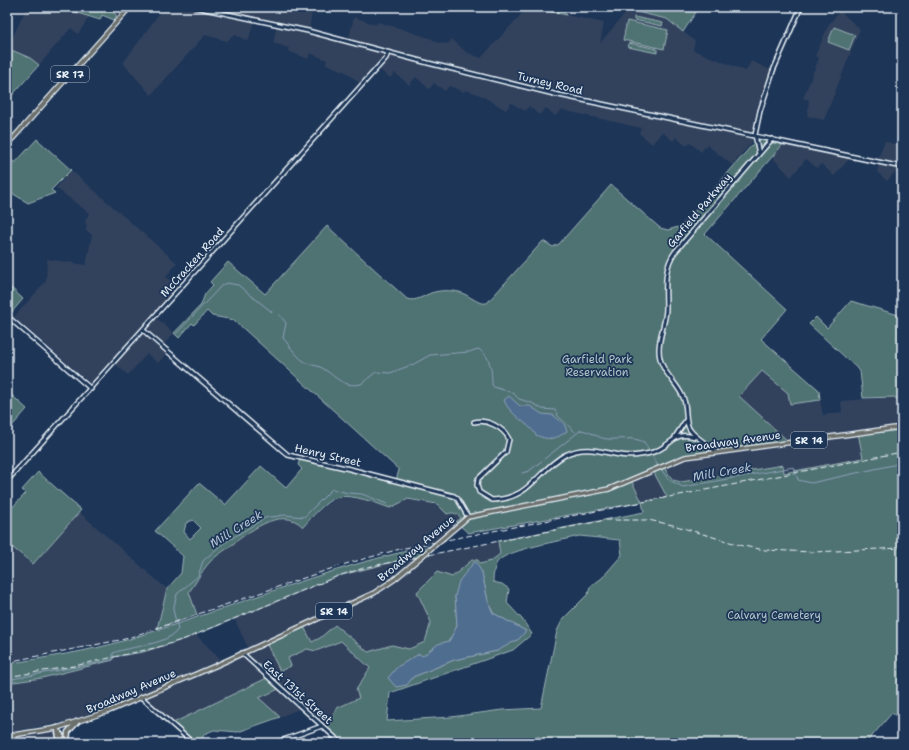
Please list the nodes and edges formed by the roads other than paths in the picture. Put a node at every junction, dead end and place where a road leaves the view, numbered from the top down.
1 (130, 7) edge
2 (195, 7) edge
3 (801, 7) edge
4 (388, 53) junction
5 (755, 135) junction
6 (772, 139) junction
7 (7, 145) edge
8 (759, 154) junction
9 (902, 167) edge
10 (7, 316) edge
11 (143, 330) junction
12 (91, 389) junction
13 (686, 420) junction
14 (474, 422) dead end
15 (902, 427) edge
16 (675, 437) junction
17 (697, 437) junction
18 (716, 452) junction
19 (7, 481) edge
20 (468, 517) junction
21 (242, 653) junction
22 (141, 697) junction
23 (77, 722) junction
24 (322, 726) junction
25 (57, 728) junction
26 (7, 736) edge
27 (60, 743) edge
28 (66, 743) edge
29 (193, 743) edge
30 (274, 743) edge
31 (341, 743) edge

1 - 7 main road, SR 17
2 - 4 street, Turney Road
3 - 5 street
4 - 5 street, Turney Road
4 - 11 street, McCracken Road
5 - 6 street, Turney Road
5 - 8 street
6 - 8 street, Garfield Parkway
6 - 9 street, Turney Road
8 - 13 street, Garfield Parkway
10 - 12 street
11 - 12 street, McCracken Road
11 - 20 street, Henry Street
12 - 19 street, McCracken Road
13 - 16 street
13 - 17 street, Garfield Parkway
14 - 16 street
15 - 18 main road, Broadway Avenue / SR 14
16 - 17 street
17 - 18 street, Garfield Parkway
18 - 20 main road, Broadway Avenue / SR 14
20 - 21 main road, Broadway Avenue / SR 14, bridge
21 - 22 main road, Broadway Avenue / SR 14
21 - 24 street, East 131st Street
22 - 23 main road, Broadway Avenue / SR 14
22 - 29 street
23 - 25 main road, Broadway Avenue / SR 14
23 - 28 highway
24 - 30 street
24 - 31 street, East 131st Street
25 - 26 main road, Broadway Avenue / SR 14
25 - 27 highway
25 - 28 highway

